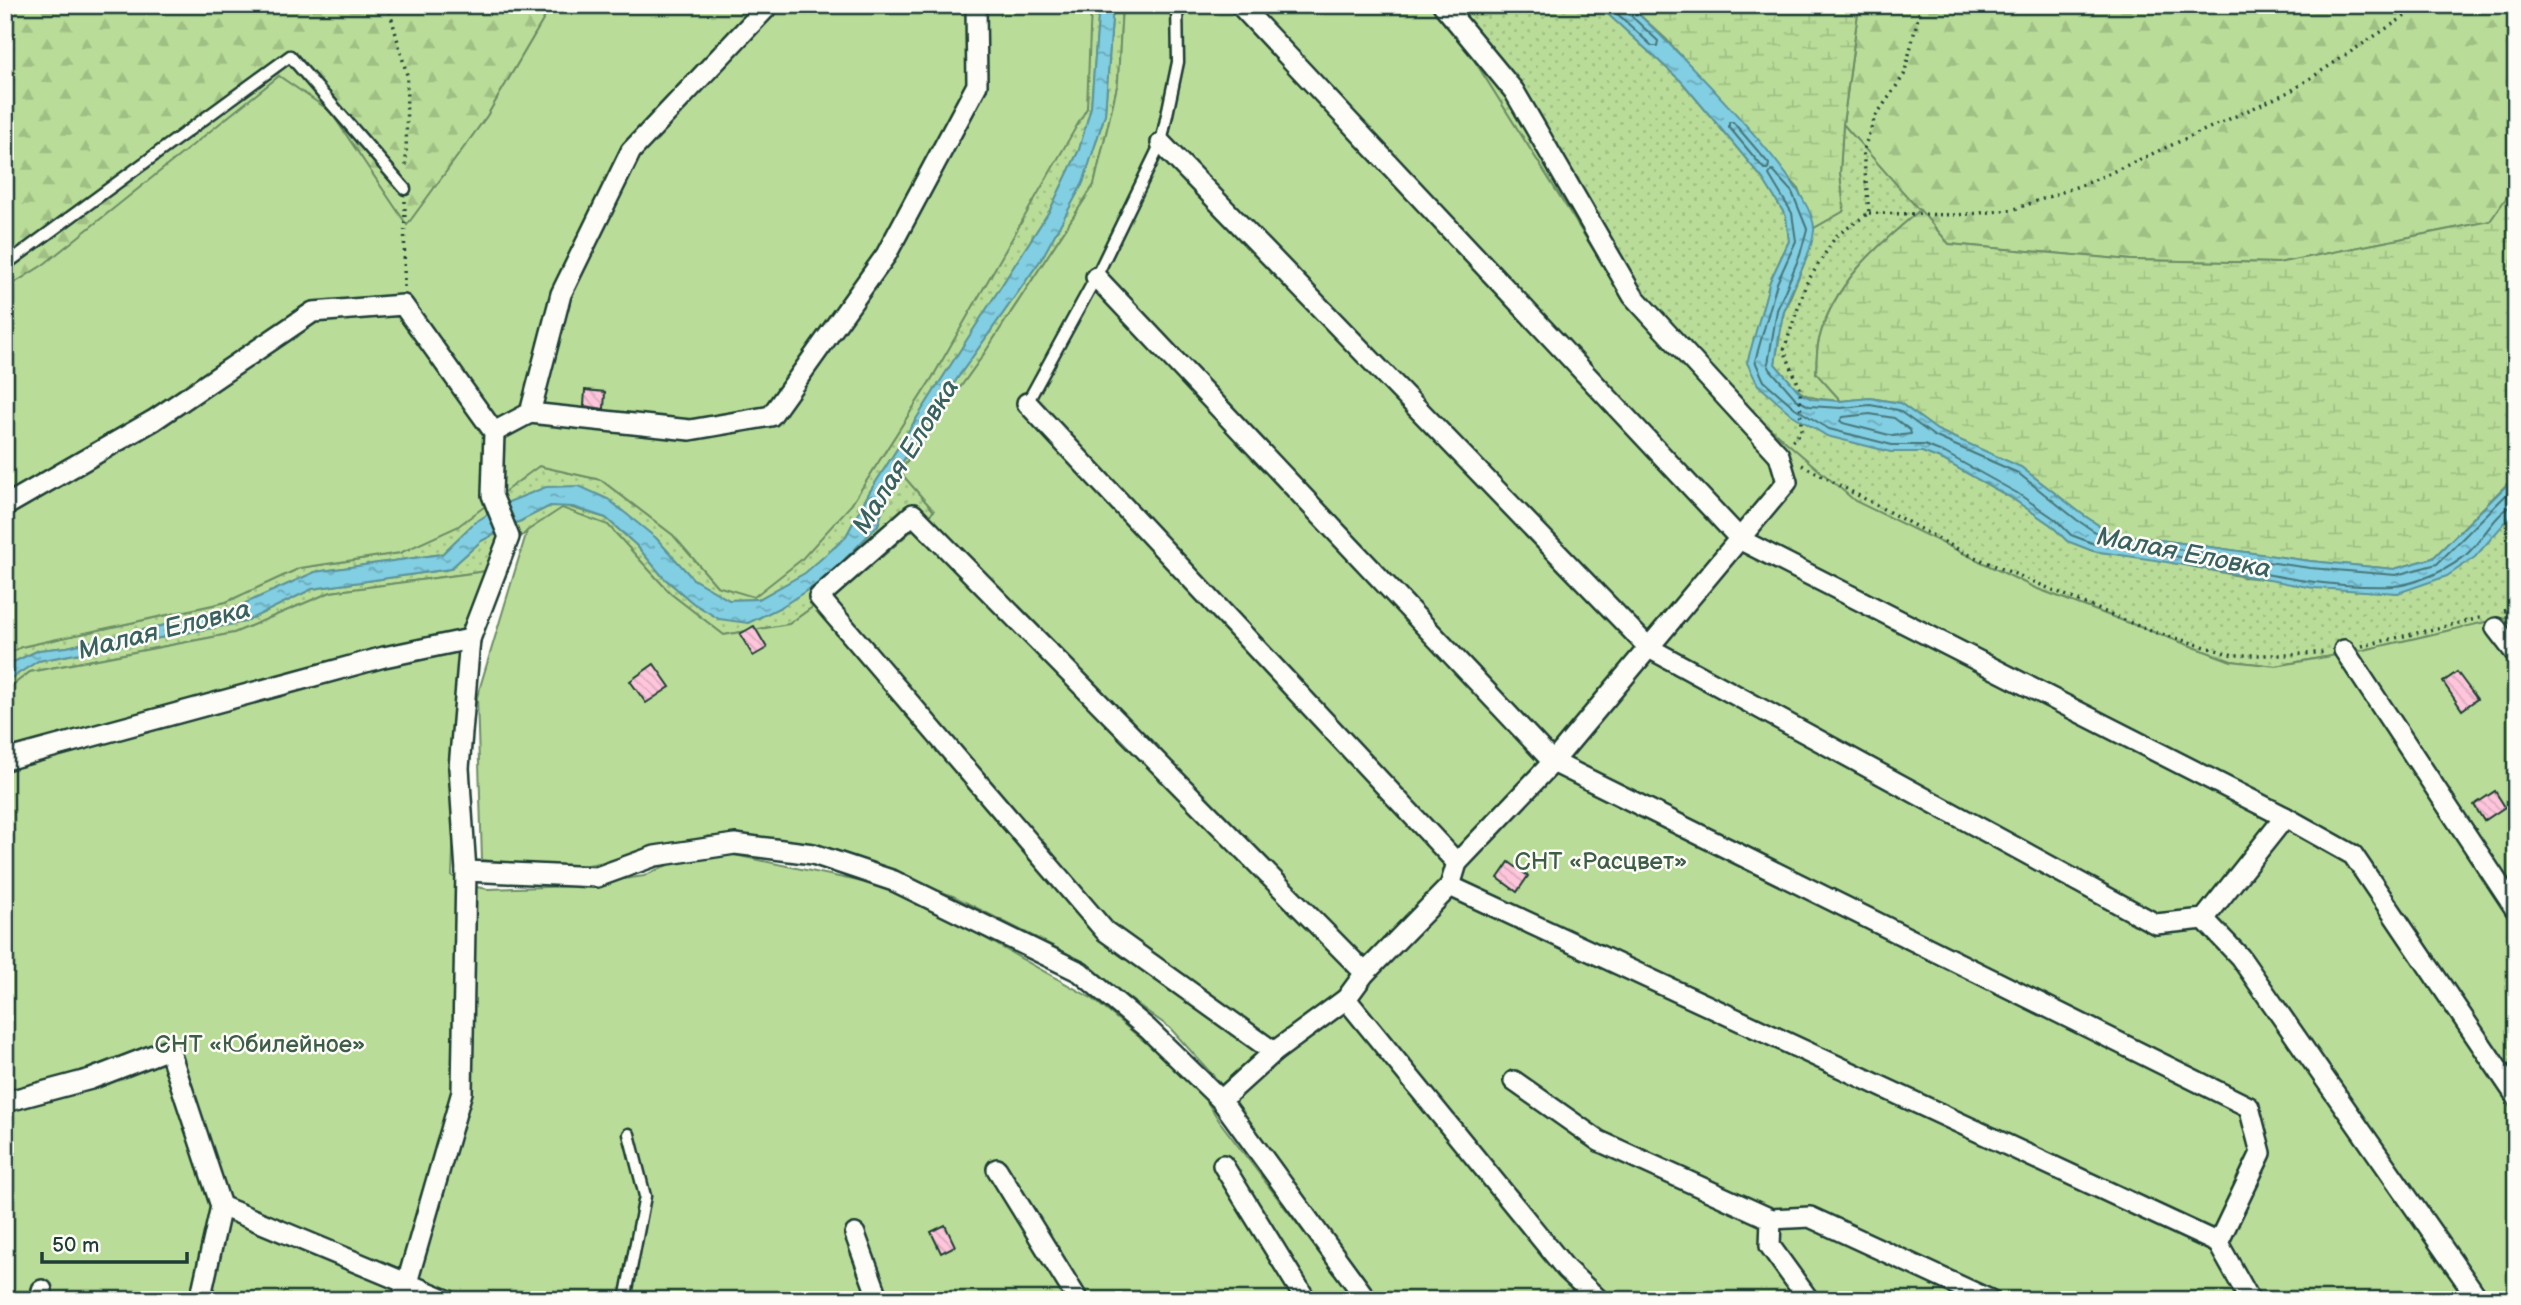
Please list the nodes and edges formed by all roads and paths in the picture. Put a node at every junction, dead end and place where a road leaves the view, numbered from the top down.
1 (388, 5) edge
2 (769, 5) edge
3 (975, 5) edge
4 (1177, 5) edge
5 (1241, 5) edge
6 (1443, 5) edge
7 (1921, 5) edge
8 (2422, 5) edge
9 (1161, 142) junction
10 (405, 189) junction
11 (1869, 213) junction
12 (5, 265) edge
13 (1096, 277) junction
14 (403, 305) junction
15 (1027, 403) joint
16 (530, 413) junction
17 (1801, 431) dead end
18 (494, 432) junction
19 (1779, 455) junction
20 (5, 506) edge
21 (1741, 540) junction
22 (2516, 608) edge
23 (2491, 620) junction
24 (470, 639) junction
25 (1649, 648) junction
26 (2344, 650) junction
27 (2516, 654) edge
28 (5, 760) edge
29 (1553, 762) junction
30 (2285, 817) junction
31 (1457, 863) junction
32 (466, 871) junction
33 (1450, 886) junction
34 (2516, 910) edge
35 (2204, 919) junction
36 (1365, 972) junction
37 (1346, 999) junction
38 (1274, 1052) junction
39 (1514, 1081) dead end
40 (2516, 1096) edge
41 (1221, 1100) junction
42 (5, 1102) edge
43 (629, 1134) dead end
44 (1223, 1165) dead end
45 (997, 1170) dead end
46 (221, 1206) junction
47 (1771, 1219) junction
48 (855, 1234) dead end
49 (2218, 1243) junction
50 (405, 1292) edge
51 (200, 1300) edge
52 (447, 1300) edge
53 (625, 1300) edge
54 (879, 1300) edge
55 (1078, 1300) edge
56 (1306, 1300) edge
57 (1367, 1300) edge
58 (1599, 1300) edge
59 (1808, 1300) edge
60 (1990, 1300) edge
61 (2250, 1300) edge
62 (2479, 1300) edge

1 - 10 path
2 - 16 street
3 - 16 street
4 - 9 lane
5 - 21 street
6 - 19 street
7 - 11 path
8 - 11 path
9 - 13 lane
9 - 25 street
10 - 12 lane
10 - 14 path
11 - 17 path
13 - 15 lane
13 - 29 street
14 - 18 street
14 - 20 street
15 - 31 street
16 - 18 street
18 - 24 street
19 - 21 street
19 - 26 path
21 - 25 street
21 - 30 street
22 - 23 path
23 - 26 path
23 - 27 street
24 - 28 street
24 - 32 street
25 - 29 street
25 - 35 street
26 - 34 street
29 - 31 street
29 - 49 street
30 - 35 street
30 - 40 street
31 - 33 street
32 - 41 street
32 - 50 street
33 - 36 street
33 - 49 street
35 - 62 street
36 - 37 street
36 - 38 street
37 - 38 street
37 - 58 street
38 - 41 street
39 - 47 street
41 - 57 street
42 - 46 street
43 - 53 lane
44 - 56 street
45 - 55 street
46 - 50 street
46 - 51 street
47 - 59 street
47 - 60 street
48 - 54 street
49 - 61 street
50 - 52 street

